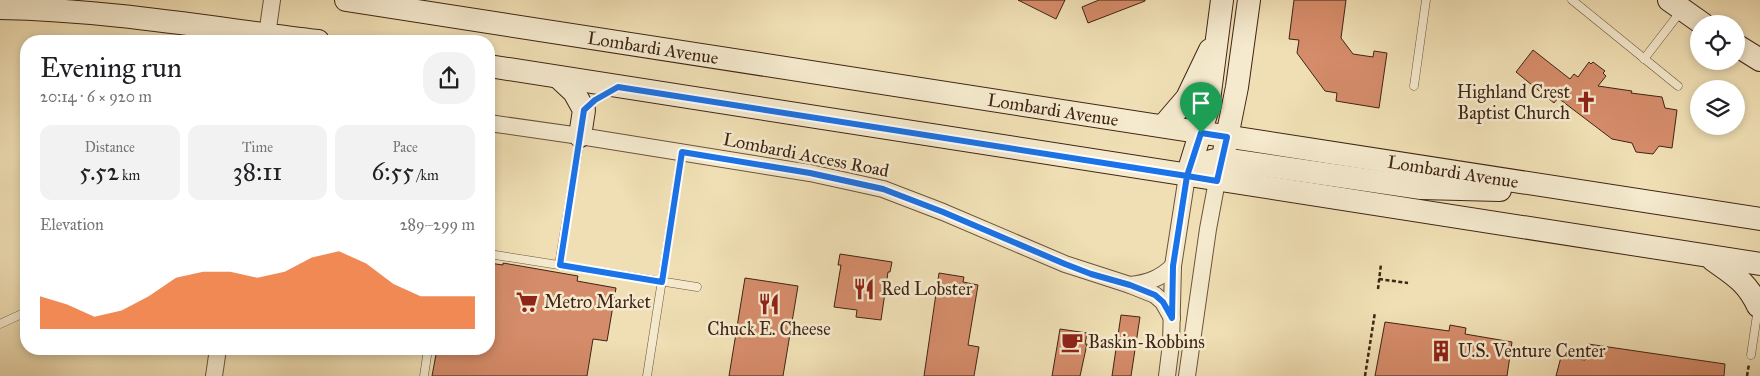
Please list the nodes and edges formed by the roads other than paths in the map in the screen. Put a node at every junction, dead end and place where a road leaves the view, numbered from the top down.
1 (272, 0) edge
2 (346, 0) edge
3 (1222, 0) edge
4 (1249, 0) edge
5 (1426, 0) edge
6 (1572, 0) edge
7 (1675, 5) edge
8 (0, 8) edge
9 (1690, 15) edge
10 (243, 35) edge
11 (267, 35) edge
12 (1217, 38) junction
13 (1745, 51) edge
14 (1644, 59) junction
15 (1760, 60) edge
16 (495, 67) edge
17 (558, 77) junction
18 (1414, 86) dead end
19 (1678, 86) dead end
20 (618, 87) junction
21 (584, 110) junction
22 (495, 124) edge
23 (1163, 126) junction
24 (1201, 133) junction
25 (580, 136) junction
26 (1225, 148) junction
27 (682, 152) junction
28 (1187, 176) junction
29 (1217, 181) junction
30 (1760, 219) edge
31 (495, 255) edge
32 (1707, 256) junction
33 (1760, 264) edge
34 (560, 265) junction
35 (1173, 266) junction
36 (662, 282) junction
37 (1130, 285) junction
38 (697, 288) dead end
39 (1759, 305) edge
40 (20, 315) edge
41 (1172, 318) junction
42 (0, 324) edge
43 (217, 355) edge
44 (427, 355) edge
45 (1750, 355) dead end
46 (214, 376) edge
47 (424, 376) edge
48 (647, 376) edge
49 (1167, 376) edge
50 (1188, 376) edge

1 - 11 street
2 - 23 main road, Lombardi Avenue
3 - 12 main road
4 - 26 main road
5 - 18 lane
6 - 14 lane
7 - 9 main road
7 - 14 lane
8 - 10 main road
12 - 23 main road
12 - 24 main road
13 - 15 main road
14 - 19 lane
16 - 17 main road
17 - 20 main road
17 - 21 main road
20 - 21 main road
20 - 28 main road
21 - 25 main road
22 - 25 street, Lombardi Access Road
23 - 24 main road, Lombardi Avenue
24 - 26 main road, Lombardi Avenue
24 - 28 main road
25 - 27 street, Lombardi Access Road
25 - 34 lane
26 - 28 main road
26 - 29 main road
26 - 30 main road, Lombardi Avenue
27 - 36 lane
27 - 37 street, Lombardi Access Road
28 - 29 main road
28 - 35 street
29 - 32 main road
29 - 50 street
31 - 34 lane
32 - 33 main road
32 - 39 main road
34 - 36 lane
35 - 37 street, Lombardi Access Road
35 - 41 street
36 - 38 lane
36 - 48 lane
37 - 41 street, Lombardi Access Road
39 - 45 lane
40 - 42 lane
41 - 49 street
43 - 46 street
44 - 47 lane

